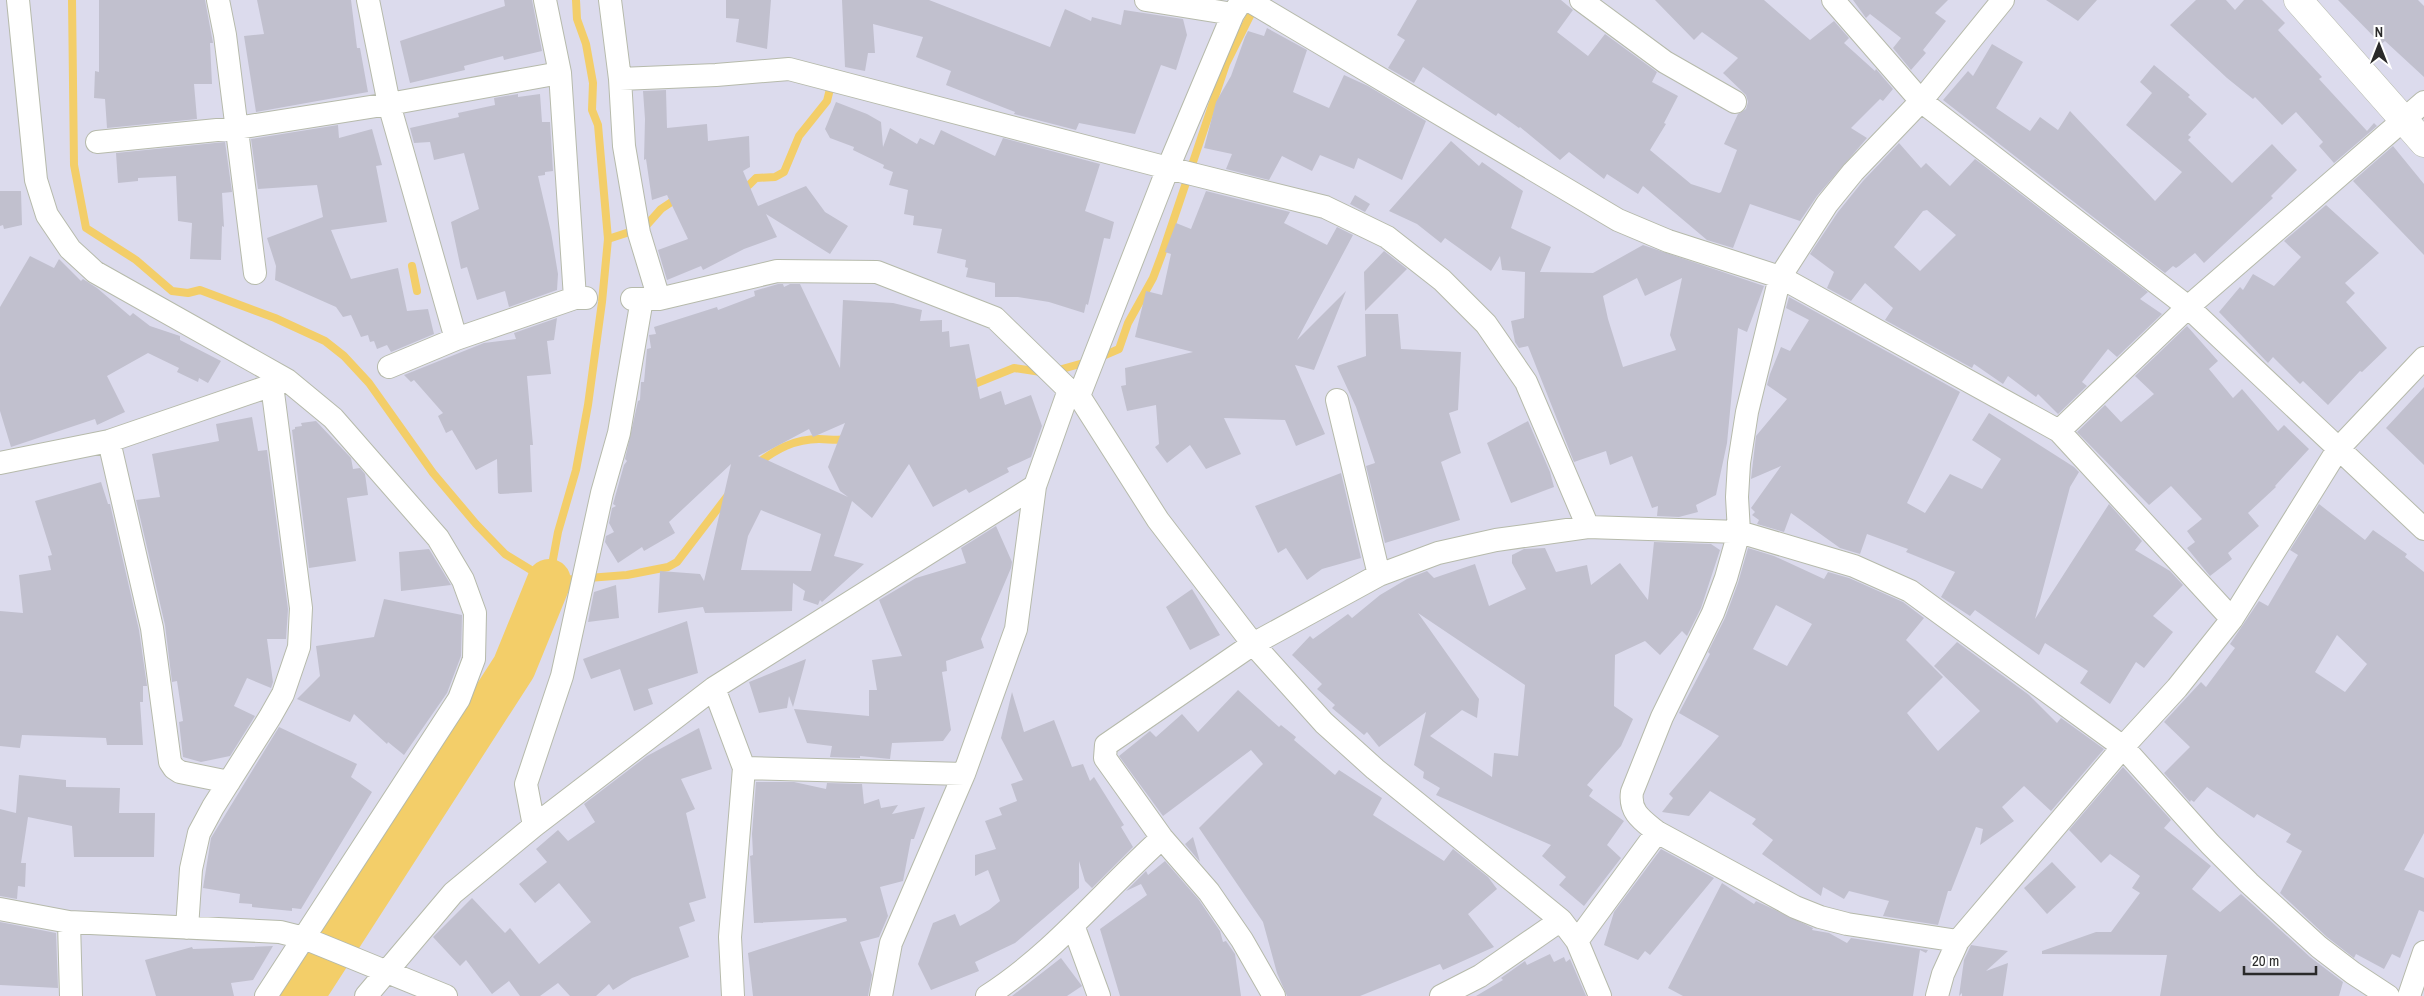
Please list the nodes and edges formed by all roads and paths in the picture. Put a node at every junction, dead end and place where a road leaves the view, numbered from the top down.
1 (18, 0) edge
2 (218, 0) edge
3 (368, 0) edge
4 (545, 0) edge
5 (610, 0) edge
6 (1146, 0) edge
7 (1581, 0) edge
8 (1833, 0) edge
9 (2003, 0) edge
10 (2298, 0) edge
11 (1241, 5) edge
12 (560, 73) junction
13 (620, 79) junction
14 (1921, 101) junction
15 (1736, 102) dead end
16 (2424, 102) edge
17 (389, 104) junction
18 (2403, 122) junction
19 (237, 128) junction
20 (97, 142) dead end
21 (2424, 143) edge
22 (1168, 168) junction
23 (255, 274) dead end
24 (1780, 277) junction
25 (644, 299) junction
26 (2188, 307) junction
27 (456, 339) junction
28 (2424, 358) edge
29 (389, 367) dead end
30 (279, 382) junction
31 (1074, 393) junction
32 (1337, 400) dead end
33 (2059, 431) junction
34 (109, 441) junction
35 (2338, 449) junction
36 (0, 463) edge
37 (1035, 486) junction
38 (1588, 527) junction
39 (2424, 529) edge
40 (1739, 532) junction
41 (1379, 575) junction
42 (2232, 618) junction
43 (1253, 644) junction
44 (714, 688) junction
45 (2123, 747) junction
46 (744, 768) junction
47 (964, 774) junction
48 (229, 782) junction
49 (534, 826) junction
50 (1657, 832) junction
51 (1162, 838) junction
52 (0, 909) edge
53 (1561, 920) junction
54 (69, 922) junction
55 (1073, 925) junction
56 (187, 928) junction
57 (1577, 941) junction
58 (1958, 941) junction
59 (313, 942) junction
60 (2424, 952) edge
61 (377, 968) junction
62 (1603, 995) edge
63 (71, 996) edge
64 (266, 996) edge
65 (366, 996) edge
66 (446, 996) edge
67 (733, 996) edge
68 (881, 996) edge
69 (987, 996) edge
70 (1099, 996) edge
71 (1274, 996) edge
72 (1441, 996) edge
73 (1937, 996) edge
74 (2388, 996) edge
75 (2409, 996) edge

1 - 30 street
2 - 19 street
3 - 17 street
4 - 12 street
5 - 13 street
6 - 11 street
7 - 15 street
8 - 14 street
9 - 14 street
10 - 18 main road
11 - 22 street
11 - 24 street
12 - 17 street
12 - 27 street
13 - 22 street
13 - 25 street
14 - 24 street
14 - 26 street
16 - 18 street
17 - 19 street
17 - 27 street
18 - 21 main road
18 - 26 street
19 - 20 street
19 - 23 street
22 - 31 street
22 - 38 street
24 - 33 street
24 - 40 street
25 - 31 street
25 - 49 street
26 - 33 street
26 - 35 street
27 - 29 street
28 - 35 street
30 - 34 street
30 - 48 street
30 - 59 street
31 - 37 street
31 - 43 street
32 - 41 street
33 - 42 street
34 - 36 street
34 - 48 street
35 - 39 street
35 - 42 street
37 - 44 street
37 - 47 street
38 - 40 street
38 - 41 street
40 - 45 street
40 - 50 street
41 - 43 street
42 - 45 street
43 - 51 street
43 - 53 street
44 - 46 street
44 - 49 street
45 - 58 street
45 - 74 street
46 - 47 street
46 - 67 street
47 - 68 street
48 - 56 street
49 - 61 street
50 - 57 street
50 - 58 street
51 - 55 street
51 - 71 street
52 - 54 street
53 - 57 street
53 - 72 street
54 - 56 street
54 - 63 street
55 - 69 street
55 - 70 street
56 - 59 street
57 - 62 street
58 - 73 street
59 - 61 street
59 - 64 street
60 - 75 street
61 - 65 street
61 - 66 street

